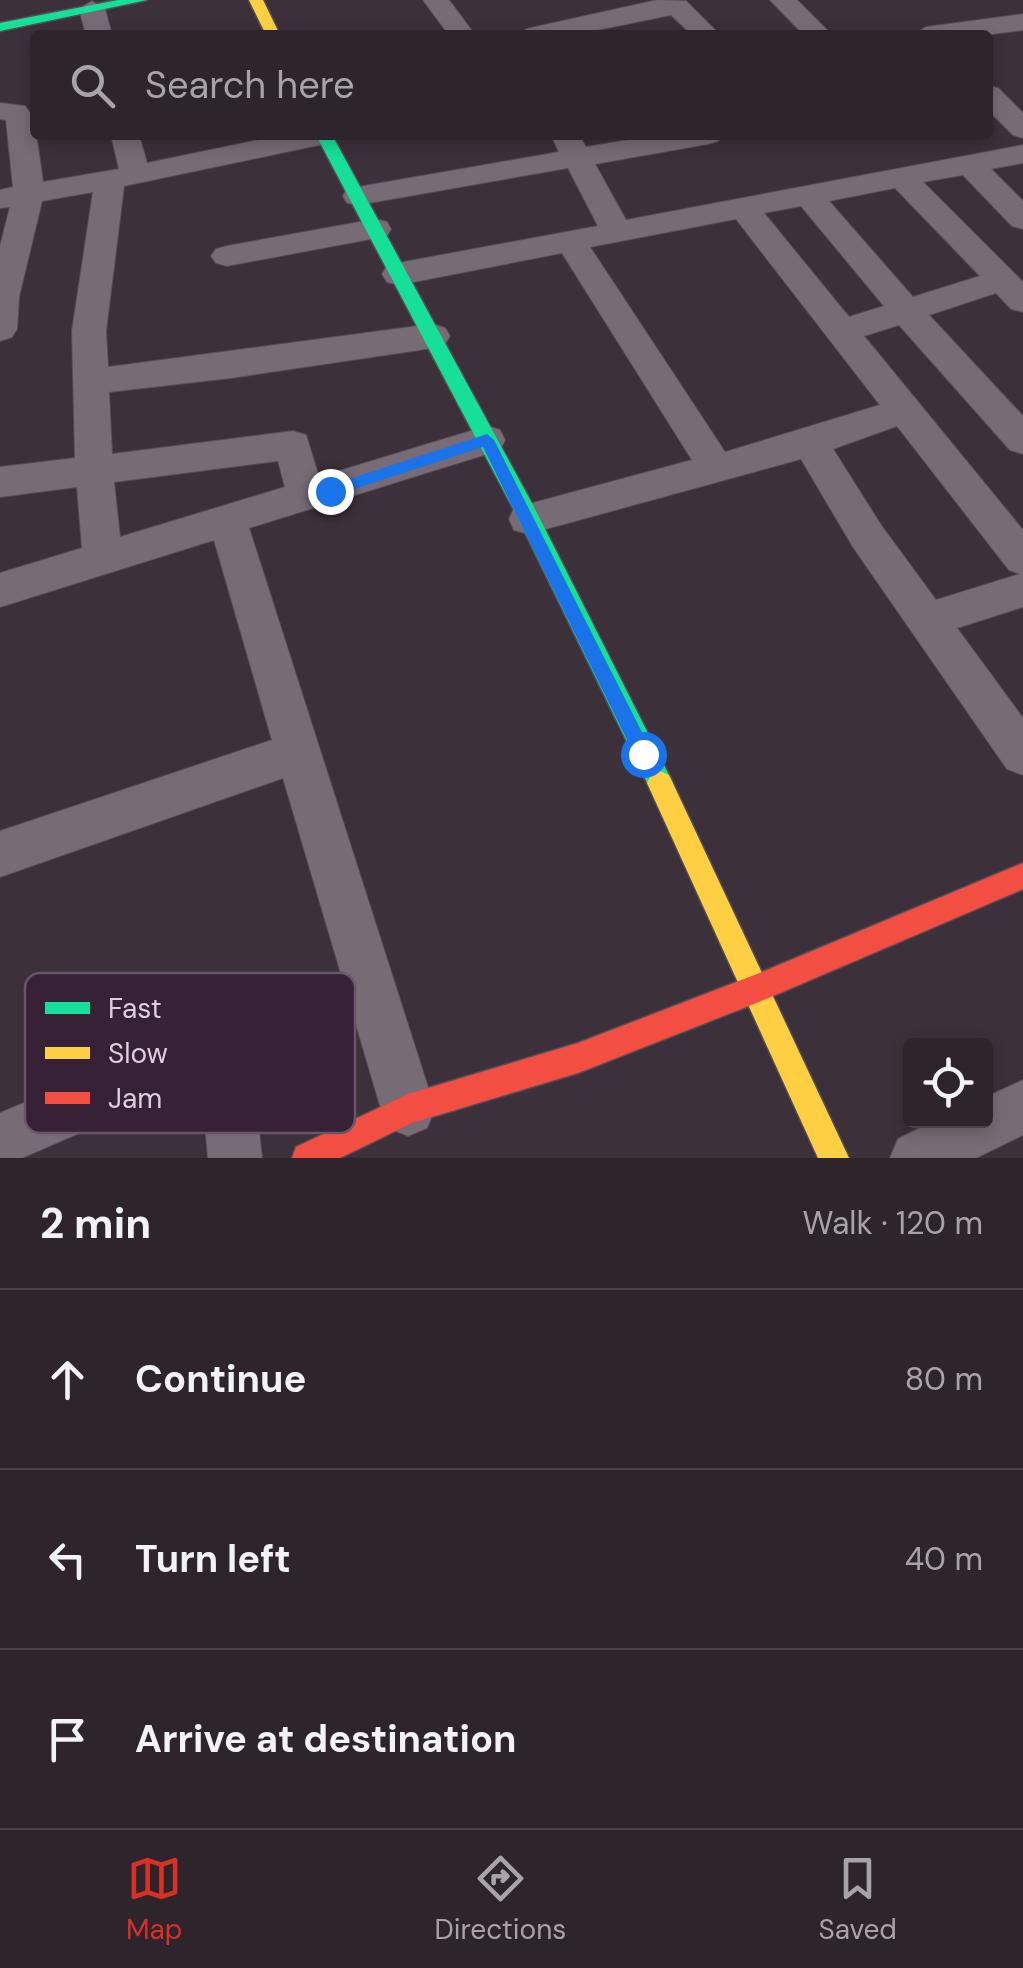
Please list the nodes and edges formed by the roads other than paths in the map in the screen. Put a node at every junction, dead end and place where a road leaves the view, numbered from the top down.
1 (140, 0) edge
2 (256, 0) edge
3 (438, 0) edge
4 (821, 0) edge
5 (996, 0) edge
6 (674, 3) edge
7 (787, 3) edge
8 (92, 8) junction
9 (1020, 22) edge
10 (0, 26) edge
11 (98, 30) edge
12 (271, 30) edge
13 (459, 30) edge
14 (557, 30) edge
15 (702, 30) edge
16 (814, 30) edge
17 (970, 30) edge
18 (993, 99) edge
19 (0, 110) edge
20 (1023, 129) edge
21 (124, 140) edge
22 (301, 140) edge
23 (327, 140) edge
24 (651, 140) edge
25 (571, 147) edge
26 (1023, 154) edge
27 (970, 164) junction
28 (122, 178) junction
29 (902, 178) junction
30 (14, 196) edge
31 (358, 196) junction
32 (810, 197) junction
33 (745, 210) junction
34 (1023, 219) edge
35 (376, 229) junction
36 (617, 232) junction
37 (570, 241) junction
38 (227, 256) dead end
39 (398, 274) junction
40 (1012, 290) edge
41 (1, 308) edge
42 (906, 311) junction
43 (840, 332) junction
44 (433, 336) junction
45 (94, 381) junction
46 (902, 411) junction
47 (487, 440) junction
48 (1023, 440) edge
49 (810, 444) junction
50 (715, 466) junction
51 (94, 470) junction
52 (0, 482) edge
53 (306, 498) junction
54 (528, 519) junction
55 (228, 522) junction
56 (103, 558) junction
57 (1023, 558) edge
58 (0, 590) edge
59 (1023, 590) edge
60 (928, 620) junction
61 (300, 752) junction
62 (1023, 754) edge
63 (0, 854) edge
64 (1023, 876) edge
65 (759, 988) junction
66 (1023, 1107) edge
67 (408, 1110) junction
68 (25, 1129) edge
69 (233, 1133) edge
70 (0, 1140) edge
71 (336, 1152) edge
72 (235, 1158) edge
73 (834, 1158) edge
74 (917, 1158) edge

1 - 8 street
2 - 12 street
3 - 13 street
4 - 7 street
5 - 9 street
6 - 14 street
6 - 15 street
7 - 16 street
8 - 10 street
8 - 11 street
9 - 17 street
18 - 20 street
19 - 30 street
21 - 28 street
22 - 28 street
23 - 31 street
24 - 25 street
25 - 31 street
25 - 36 street
26 - 27 street
27 - 29 street
27 - 34 street
28 - 30 street
28 - 45 street
29 - 32 street
29 - 40 street
30 - 41 street
31 - 35 street
32 - 33 street
32 - 42 street
33 - 36 street
33 - 43 street
35 - 38 street
35 - 39 street
36 - 37 street
37 - 39 street
37 - 50 street
39 - 44 street
40 - 42 street
42 - 43 street
42 - 48 street
43 - 46 street
44 - 45 street
44 - 47 street
45 - 51 street
46 - 49 street
46 - 57 street
47 - 53 street
47 - 54 street
49 - 50 street
49 - 60 street
50 - 54 street
51 - 52 street
51 - 53 street
51 - 56 street
53 - 55 street
54 - 65 street
55 - 56 street
55 - 61 street
56 - 58 street
59 - 60 street
60 - 62 street
61 - 63 street
61 - 67 street
64 - 65 street
65 - 67 street
65 - 73 street
66 - 74 street
67 - 71 street
68 - 70 street
69 - 72 street

